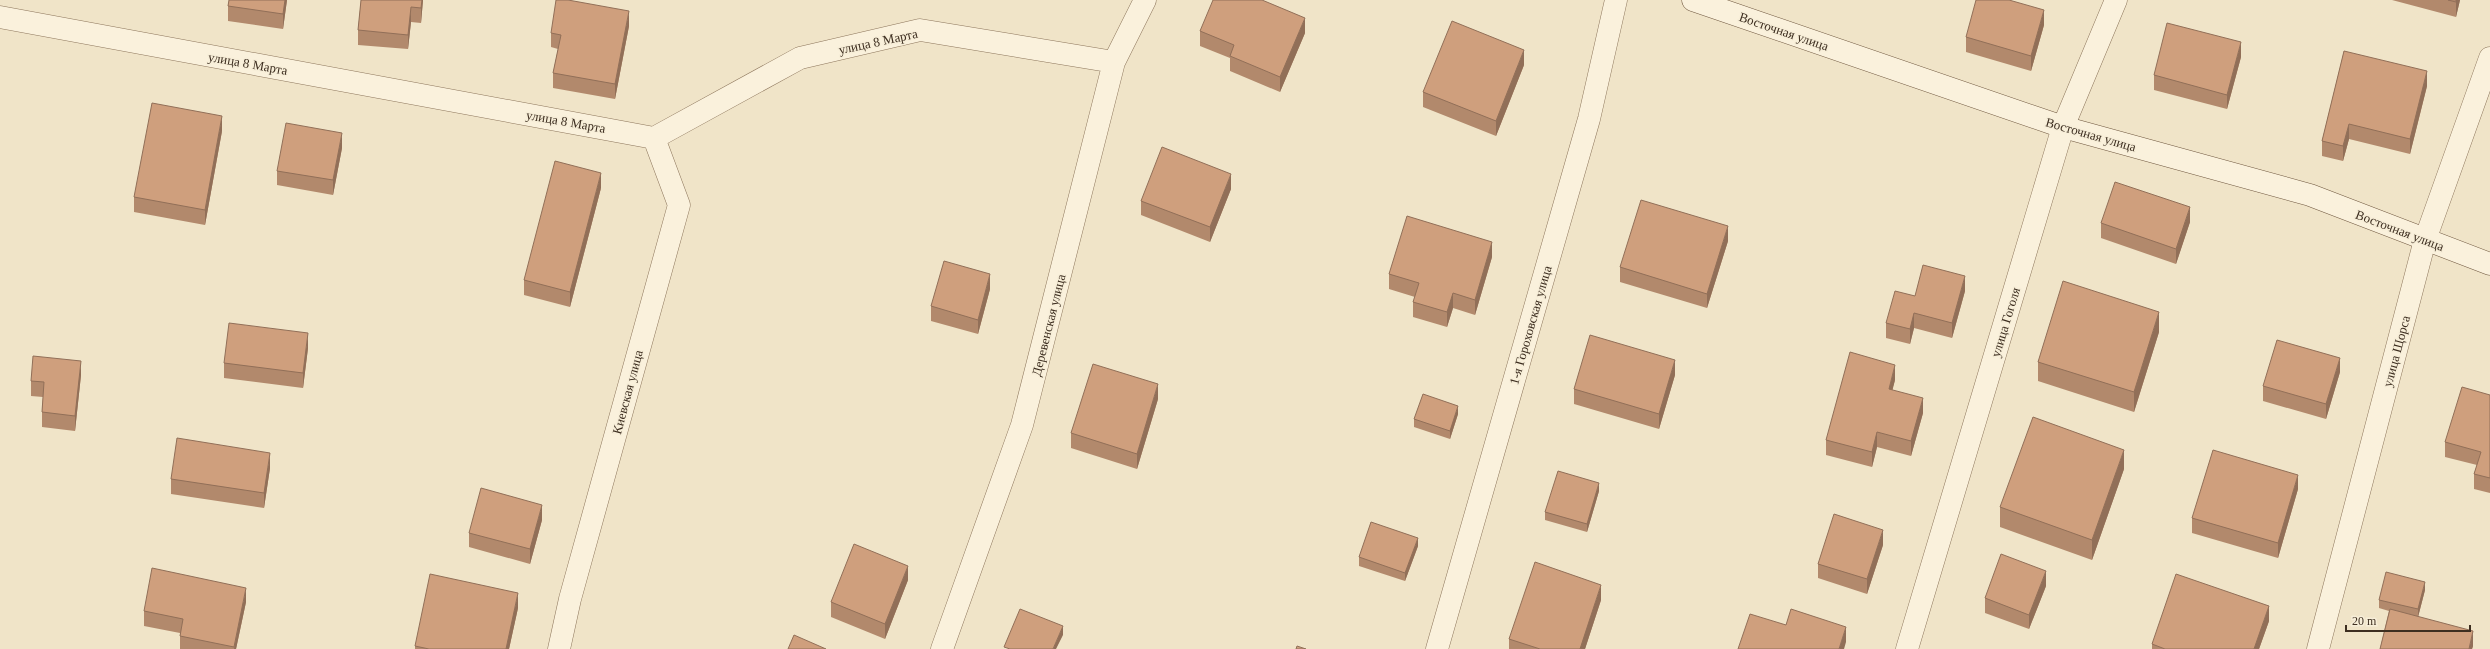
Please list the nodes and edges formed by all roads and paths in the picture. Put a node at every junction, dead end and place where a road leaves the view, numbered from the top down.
1 (1145, 0) edge
2 (1616, 0) edge
3 (1693, 0) edge
4 (2116, 0) edge
5 (0, 17) edge
6 (2490, 58) edge
7 (1114, 62) junction
8 (2063, 127) junction
9 (654, 138) junction
10 (2425, 240) junction
11 (2490, 264) edge
12 (559, 649) edge
13 (942, 649) edge
14 (1437, 649) edge
15 (1907, 649) edge
16 (2318, 649) edge

1 - 7 street, Деревенская улица
2 - 14 street, 1-я Гороховская улица
3 - 8 street, Восточная улица
4 - 8 street, улица Гоголя
5 - 9 street, улица 8 Марта
6 - 10 street, улица Щорса
7 - 9 street, улица 8 Марта
7 - 13 street, Деревенская улица
8 - 10 street, Восточная улица
8 - 15 street, улица Гоголя
9 - 12 street, Киевская улица
10 - 11 street, Восточная улица
10 - 16 street, улица Щорса

